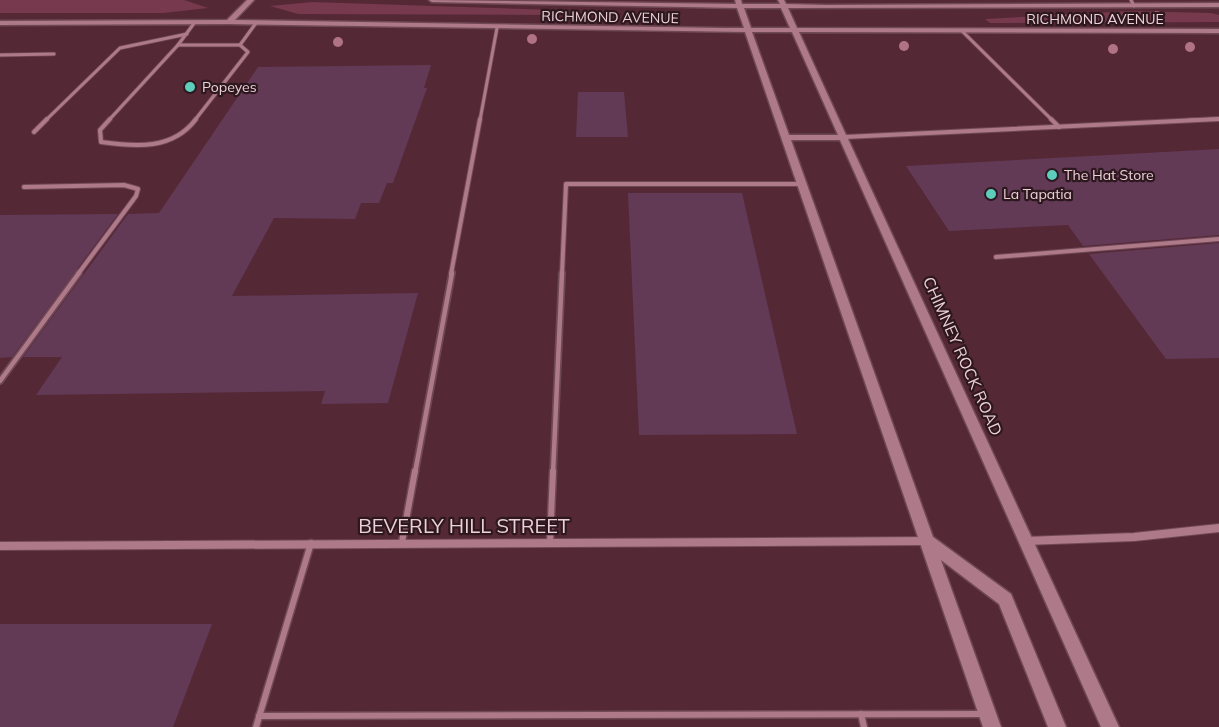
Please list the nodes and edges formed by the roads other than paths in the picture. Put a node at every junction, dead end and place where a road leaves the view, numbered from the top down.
1 (251, 0) edge
2 (432, 0) edge
3 (938, 0) edge
4 (559, 2) edge
5 (739, 3) edge
6 (783, 3) edge
7 (1132, 3) edge
8 (1219, 5) edge
9 (944, 7) junction
10 (195, 22) junction
11 (229, 22) junction
12 (0, 23) edge
13 (256, 23) junction
14 (497, 28) junction
15 (747, 30) junction
16 (797, 31) junction
17 (962, 31) junction
18 (1219, 31) edge
19 (187, 34) junction
20 (178, 45) junction
21 (240, 45) junction
22 (54, 54) dead end
23 (0, 55) edge
24 (1219, 119) edge
25 (1059, 127) junction
26 (34, 132) dead end
27 (845, 137) junction
28 (785, 138) junction
29 (801, 184) junction
30 (24, 187) dead end
31 (1219, 239) edge
32 (996, 257) dead end
33 (0, 381) edge
34 (1219, 528) edge
35 (927, 541) junction
36 (1024, 541) junction
37 (402, 542) junction
38 (550, 542) junction
39 (311, 543) junction
40 (0, 546) edge
41 (861, 714) junction
42 (259, 716) junction
43 (990, 720) edge
44 (256, 727) edge
45 (864, 727) edge
46 (1057, 727) edge
47 (1110, 727) edge

1 - 11 main road
2 - 4 main road, RICHMOND AVENUE
3 - 9 lane
4 - 5 main road, RICHMOND AVENUE
5 - 6 main road, RICHMOND AVENUE
5 - 15 main road
6 - 9 main road, RICHMOND AVENUE
6 - 16 main road, CHIMNEY ROCK ROAD
7 - 8 main road, RICHMOND AVENUE
7 - 9 main road, RICHMOND AVENUE
10 - 11 main road, RICHMOND AVENUE
10 - 12 main road, RICHMOND AVENUE
10 - 19 lane
11 - 13 main road, RICHMOND AVENUE
13 - 14 main road, RICHMOND AVENUE
13 - 21 lane
14 - 15 main road, RICHMOND AVENUE
14 - 37 lane
15 - 16 main road, RICHMOND AVENUE
15 - 28 main road
16 - 17 main road, RICHMOND AVENUE
16 - 27 main road, CHIMNEY ROCK ROAD
17 - 18 main road, RICHMOND AVENUE
17 - 25 lane
19 - 20 lane
19 - 26 lane
20 - 21 lane
20 - 21 lane
22 - 23 lane
24 - 25 lane
25 - 27 lane
27 - 28 main road
27 - 36 main road, CHIMNEY ROCK ROAD
28 - 29 main road
29 - 35 main road
29 - 38 lane
30 - 33 lane
31 - 32 lane
34 - 36 street
35 - 38 street, BEVERLY HILL STREET
35 - 43 main road
35 - 46 main road
36 - 47 main road, CHIMNEY ROCK ROAD
37 - 38 street, BEVERLY HILL STREET
37 - 39 street, BEVERLY HILL STREET
39 - 40 street, BEVERLY HILL STREET
39 - 42 lane
41 - 42 lane
41 - 43 lane
41 - 45 lane
42 - 44 lane

